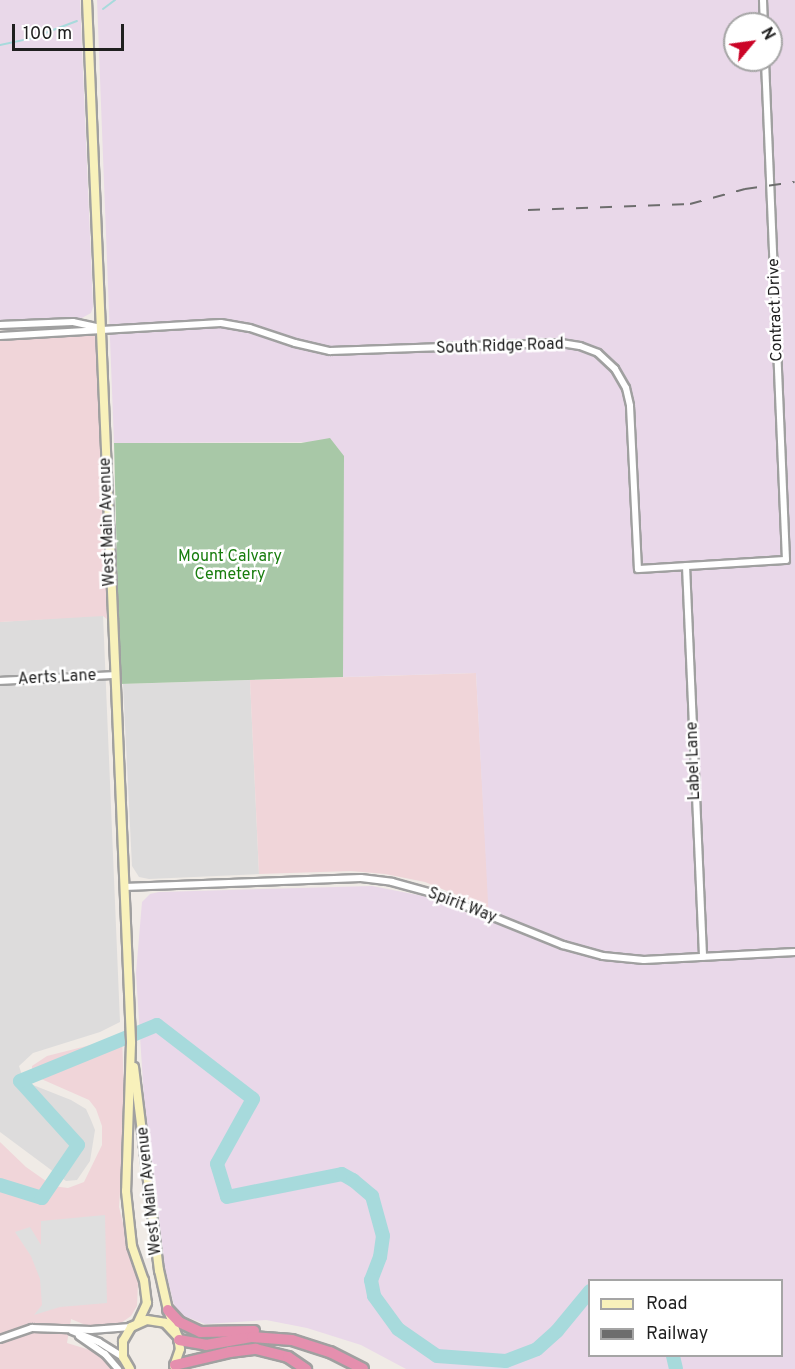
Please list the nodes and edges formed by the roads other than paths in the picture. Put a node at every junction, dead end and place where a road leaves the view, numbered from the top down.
1 (87, 0) edge
2 (766, 72) edge
3 (0, 325) edge
4 (100, 328) junction
5 (0, 336) edge
6 (786, 560) joint
7 (686, 566) junction
8 (114, 675) junction
9 (0, 681) edge
10 (124, 887) junction
11 (795, 952) edge
12 (703, 957) junction
13 (131, 1043) junction
14 (168, 1310) junction
15 (135, 1325) junction
16 (71, 1331) junction
17 (274, 1338) junction
18 (0, 1339) edge
19 (178, 1339) junction
20 (123, 1358) junction
21 (174, 1367) edge
22 (120, 1369) edge
23 (130, 1369) edge
24 (306, 1369) edge
25 (363, 1369) edge

1 - 4 main road, West Main Avenue
2 - 6 street, Contract Drive
3 - 4 street, South Ridge Road
4 - 5 street, South Ridge Road
4 - 7 street, South Ridge Road
4 - 8 main road, West Main Avenue
6 - 7 street, South Ridge Road
7 - 12 street, Label Lane
8 - 9 street, Aerts Lane
8 - 10 main road, West Main Avenue
10 - 12 street, Spirit Way
10 - 13 main road, West Main Avenue
11 - 12 street, Spirit Way
13 - 14 main road, West Main Avenue
13 - 15 main road, West Main Avenue
14 - 17 highway
14 - 19 main road, West Main Avenue
15 - 16 street
15 - 19 main road
15 - 20 main road, West Main Avenue
16 - 18 street
16 - 20 street
16 - 22 street
17 - 19 highway
17 - 25 highway
19 - 21 main road
20 - 22 main road
20 - 23 main road
21 - 24 highway

